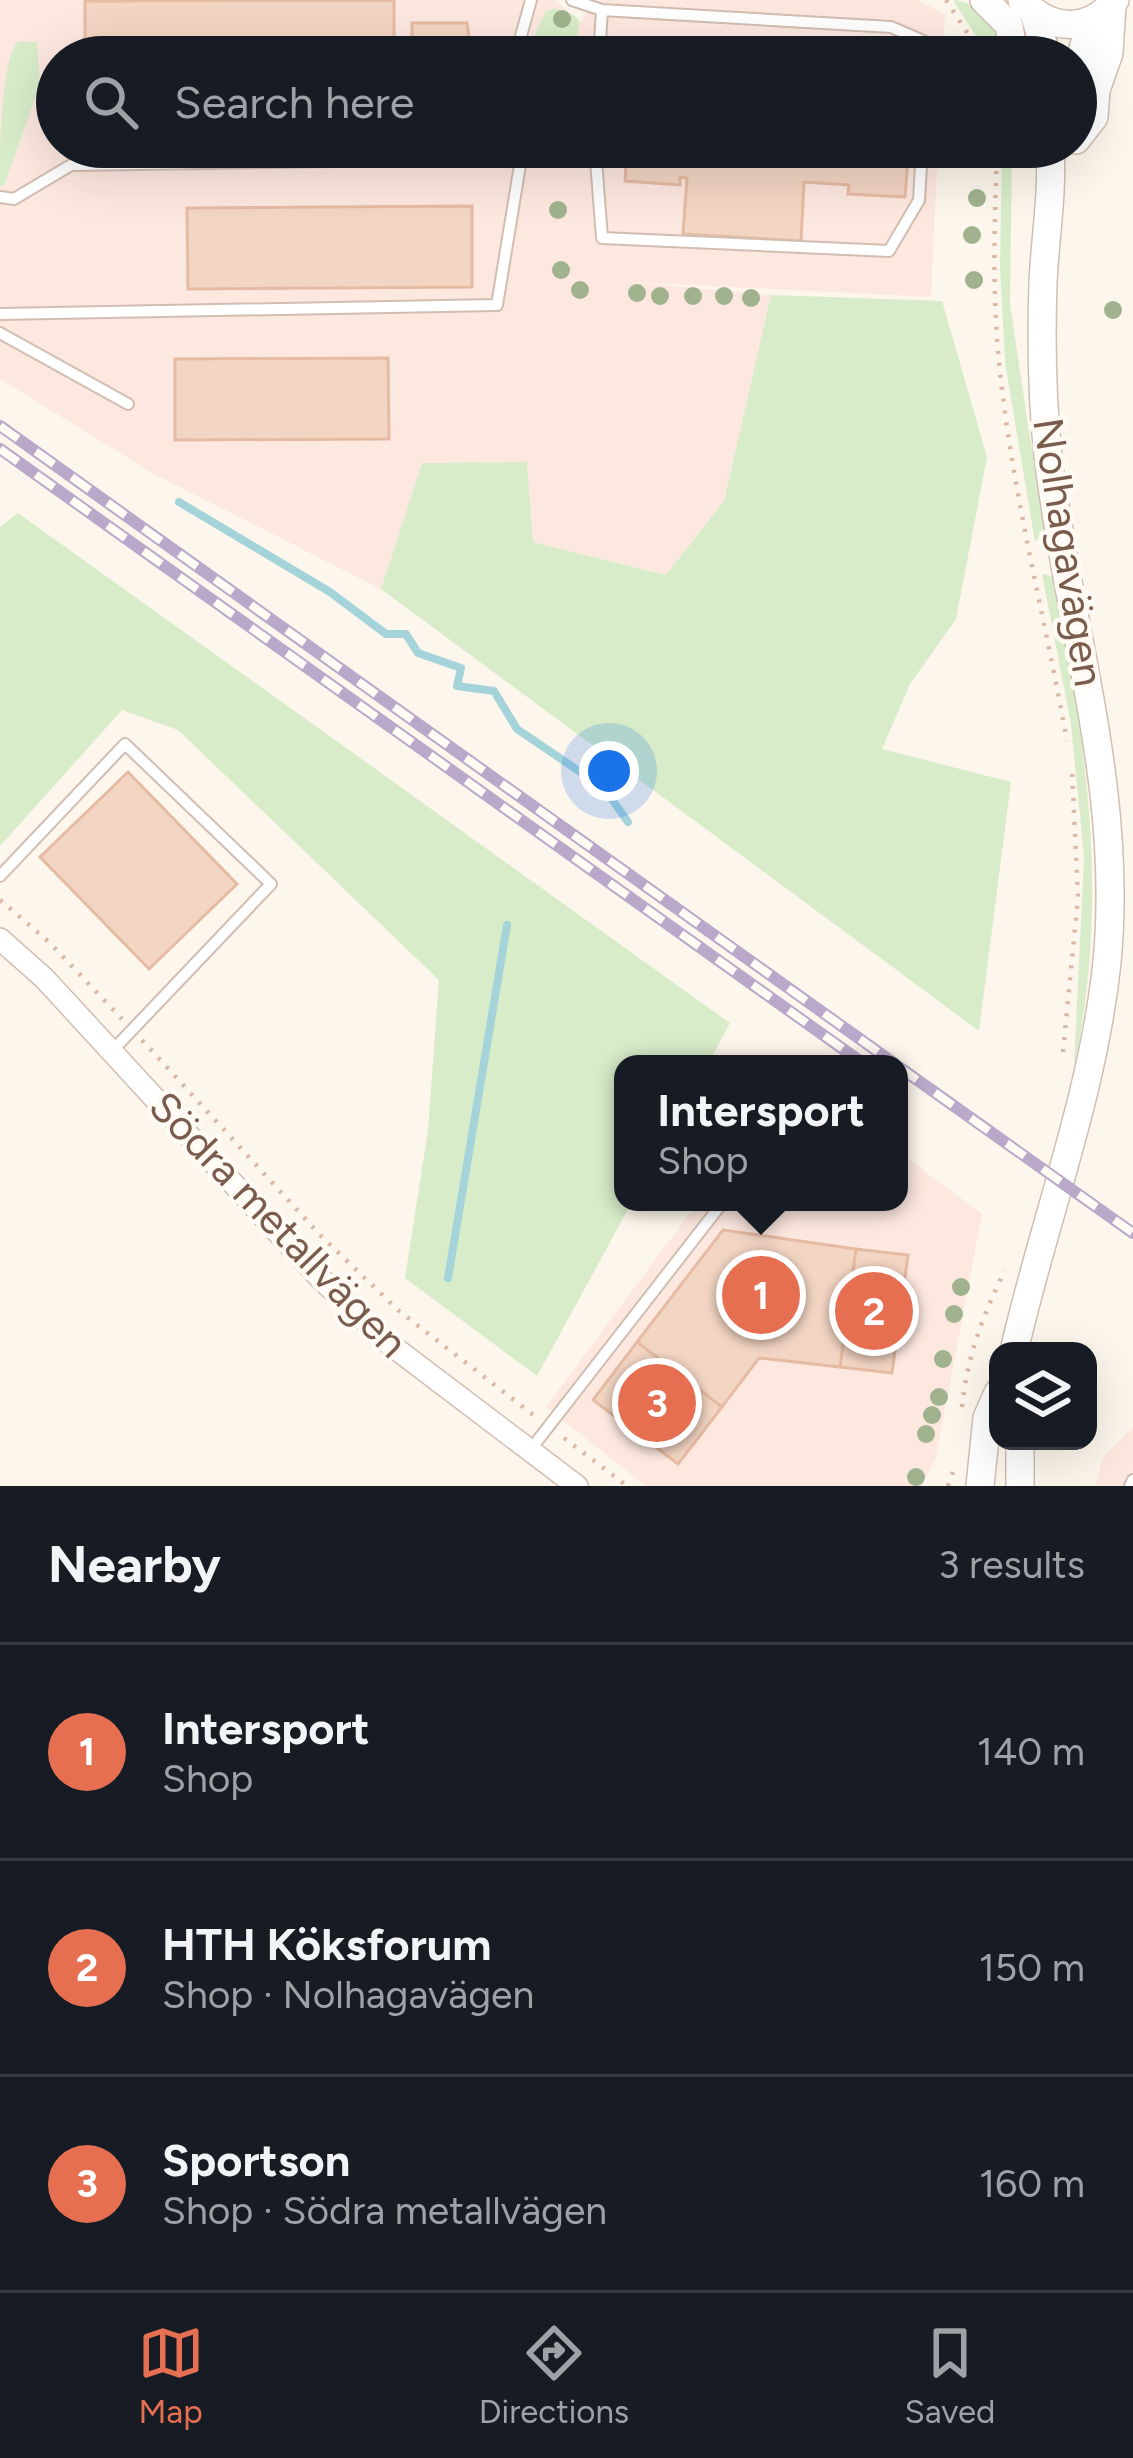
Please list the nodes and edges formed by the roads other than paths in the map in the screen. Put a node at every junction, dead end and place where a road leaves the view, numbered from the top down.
1 (531, 0) edge
2 (572, 0) edge
3 (984, 0) edge
4 (1024, 4) edge
5 (1109, 8) edge
6 (602, 10) junction
7 (521, 36) edge
8 (600, 36) edge
9 (912, 36) edge
10 (1011, 36) edge
11 (1038, 36) edge
12 (1089, 36) edge
13 (1097, 87) edge
14 (66, 168) edge
15 (520, 168) edge
16 (597, 168) edge
17 (921, 168) edge
18 (1049, 168) edge
19 (0, 197) edge
20 (0, 314) edge
21 (0, 333) edge
22 (128, 404) dead end
23 (0, 876) edge
24 (0, 939) edge
25 (112, 1051) junction
26 (717, 1211) edge
27 (1016, 1342) edge
28 (989, 1413) edge
29 (1020, 1450) edge
30 (529, 1452) junction
31 (577, 1486) edge
32 (980, 1486) edge
33 (1020, 1486) edge

1 - 7 lane
2 - 6 lane
3 - 10 street
4 - 5 street
4 - 11 street
5 - 12 street
5 - 13 street, Nolhagavägen
6 - 8 lane
6 - 9 lane
14 - 19 lane
15 - 20 lane
16 - 17 lane
18 - 27 street, Nolhagavägen
21 - 22 lane
23 - 25 lane
24 - 25 street, Södra metallvägen
25 - 30 street, Södra metallvägen
26 - 30 lane
28 - 32 street
29 - 33 street
30 - 31 street, Södra metallvägen

